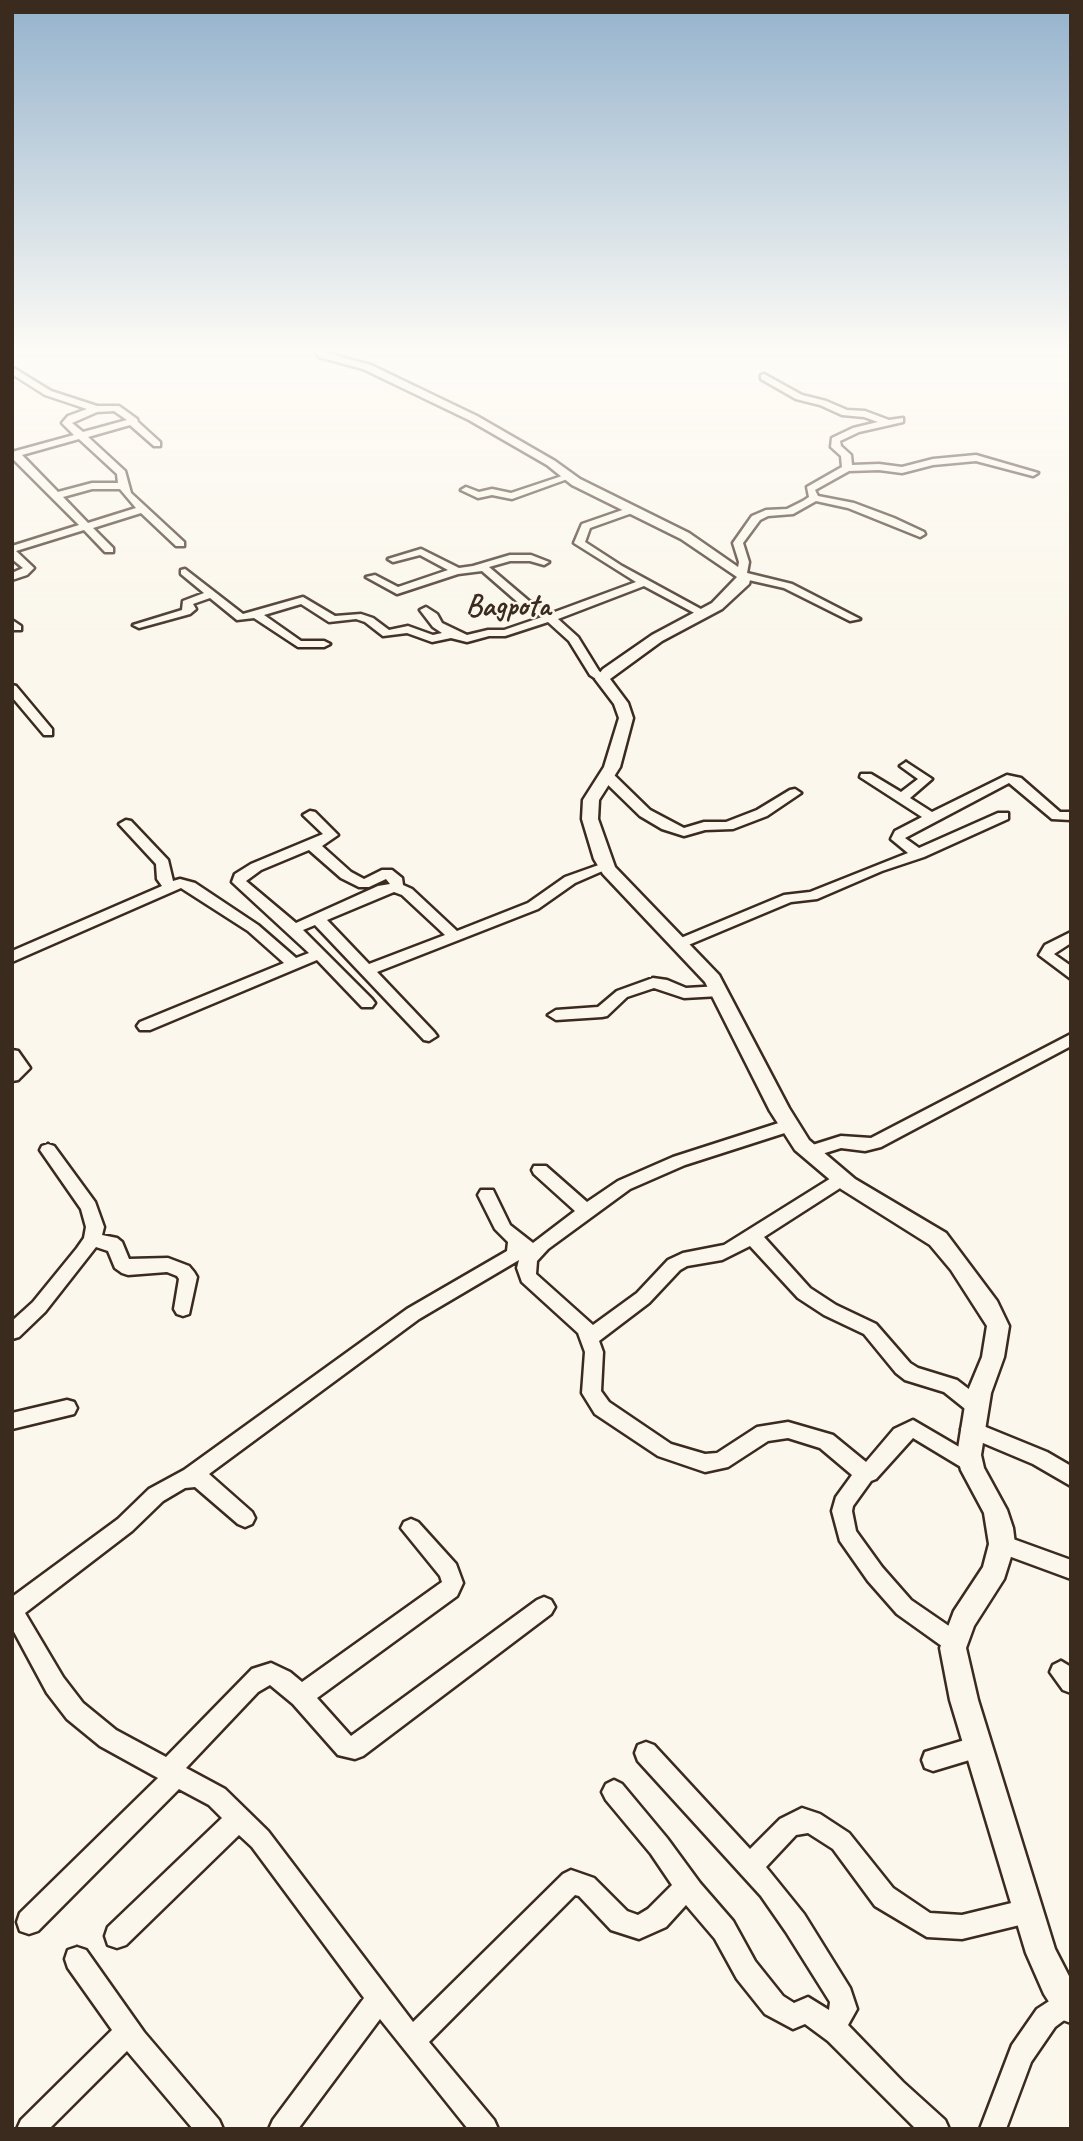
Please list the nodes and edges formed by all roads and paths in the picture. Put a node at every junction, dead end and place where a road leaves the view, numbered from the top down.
1 (36, 449) edge
2 (97, 449) edge
3 (527, 449) edge
4 (838, 449) edge
5 (14, 455) edge
6 (847, 468) junction
7 (1033, 474) dead end
8 (568, 477) junction
9 (123, 486) junction
10 (466, 490) dead end
11 (55, 496) junction
12 (814, 498) junction
13 (144, 509) junction
14 (631, 510) junction
15 (85, 526) junction
16 (920, 534) dead end
17 (180, 544) dead end
18 (12, 551) edge
19 (109, 551) dead end
20 (393, 559) dead end
21 (544, 562) dead end
22 (478, 567) junction
23 (457, 571) junction
24 (185, 572) dead end
25 (743, 575) junction
26 (12, 577) edge
27 (371, 577) dead end
28 (645, 582) junction
29 (211, 594) junction
30 (426, 610) dead end
31 (704, 614) junction
32 (257, 615) junction
33 (550, 618) junction
34 (854, 619) dead end
35 (139, 625) dead end
36 (451, 634) junction
37 (324, 644) dead end
38 (602, 680) junction
39 (12, 689) edge
40 (48, 732) dead end
41 (906, 766) dead end
42 (607, 776) junction
43 (866, 777) dead end
44 (796, 793) dead end
45 (902, 798) junction
46 (310, 815) dead end
47 (1003, 816) dead end
48 (1071, 816) edge
49 (932, 817) junction
50 (127, 824) dead end
51 (314, 843) junction
52 (919, 853) junction
53 (607, 866) junction
54 (170, 887) junction
55 (396, 887) junction
56 (318, 919) junction
57 (294, 929) junction
58 (455, 937) junction
59 (1071, 937) edge
60 (681, 943) junction
61 (319, 954) junction
62 (12, 957) edge
63 (295, 965) junction
64 (369, 970) junction
65 (1071, 974) edge
66 (720, 991) junction
67 (367, 1003) dead end
68 (556, 1015) dead end
69 (145, 1026) dead end
70 (429, 1036) dead end
71 (1071, 1039) edge
72 (12, 1055) edge
73 (12, 1076) edge
74 (788, 1126) junction
75 (48, 1150) dead end
76 (809, 1153) junction
77 (540, 1170) dead end
78 (842, 1179) junction
79 (488, 1195) dead end
80 (586, 1211) junction
81 (753, 1237) junction
82 (92, 1240) junction
83 (517, 1240) junction
84 (535, 1251) junction
85 (183, 1309) dead end
86 (12, 1332) edge
87 (589, 1338) junction
88 (976, 1406) junction
89 (67, 1408) dead end
90 (12, 1421) edge
91 (971, 1429) junction
92 (971, 1464) junction
93 (865, 1473) junction
94 (191, 1476) junction
95 (1071, 1477) edge
96 (245, 1518) dead end
97 (411, 1528) dead end
98 (1002, 1544) junction
99 (1071, 1570) edge
100 (544, 1607) dead end
101 (12, 1610) edge
102 (12, 1617) edge
103 (954, 1642) junction
104 (301, 1696) junction
105 (978, 1747) junction
106 (646, 1753) dead end
107 (933, 1759) dead end
108 (173, 1772) junction
109 (614, 1792) dead end
110 (240, 1817) junction
111 (750, 1866) junction
112 (687, 1887) junction
113 (1028, 1911) junction
114 (29, 1922) dead end
115 (117, 1936) dead end
116 (77, 1959) dead end
117 (380, 1998) junction
118 (1069, 2003) edge
119 (128, 2032) junction
120 (837, 2032) junction
121 (412, 2041) junction
122 (30, 2129) edge
123 (210, 2129) edge
124 (282, 2129) edge
125 (485, 2129) edge
126 (936, 2129) edge
127 (993, 2129) edge

1 - 5 street
2 - 9 street
3 - 8 street
4 - 6 street
5 - 11 street
6 - 7 street
6 - 12 street
8 - 10 street
8 - 14 street
9 - 11 street
9 - 13 street
11 - 15 street
12 - 16 street
12 - 25 street
13 - 15 street
13 - 17 street
14 - 25 street
14 - 28 street
15 - 18 street
15 - 19 street
18 - 26 street
20 - 23 street
21 - 22 street
22 - 23 street
22 - 33 street
23 - 27 street
24 - 29 street
25 - 31 street
25 - 34 street
28 - 31 street
28 - 33 street
29 - 32 street
29 - 35 street
30 - 36 street
31 - 38 street
32 - 36 street
32 - 37 street
33 - 36 street
33 - 38 street
38 - 42 street
39 - 40 street
41 - 45 street
42 - 44 street
42 - 53 street
43 - 45 street
45 - 49 street
46 - 51 street
47 - 52 street
48 - 49 street
49 - 52 street
50 - 54 street
51 - 55 street
51 - 57 street
52 - 60 street
53 - 58 street
53 - 60 street
54 - 62 street
54 - 63 street
55 - 56 street
55 - 58 street
56 - 57 street
56 - 64 street
57 - 61 street
58 - 64 street
59 - 65 street
60 - 66 street
61 - 63 street
61 - 67 street
63 - 69 street
64 - 70 street
66 - 68 street
66 - 74 street
71 - 76 street
72 - 73 street
74 - 76 street
74 - 80 street
75 - 82 street
76 - 78 street
77 - 80 street
78 - 81 street
78 - 88 street
79 - 83 street
80 - 84 street
81 - 87 street
81 - 88 street
82 - 85 street
82 - 86 street
83 - 84 street
83 - 94 street
84 - 87 street
87 - 93 street
88 - 91 street
89 - 90 street
91 - 92 street
91 - 95 street
92 - 93 street
92 - 98 street
93 - 103 street
94 - 96 street
94 - 101 street
97 - 104 street
98 - 99 street
98 - 103 street
100 - 104 street
102 - 108 street
103 - 105 street
104 - 108 street
105 - 107 street
105 - 113 street
106 - 111 street
108 - 110 street
108 - 114 street
109 - 112 street
110 - 115 street
110 - 117 street
111 - 113 street
111 - 120 street
112 - 120 street
112 - 121 street
113 - 118 street
116 - 119 street
117 - 121 street
117 - 124 street
118 - 127 street
119 - 122 street
119 - 123 street
120 - 126 street
121 - 125 street

